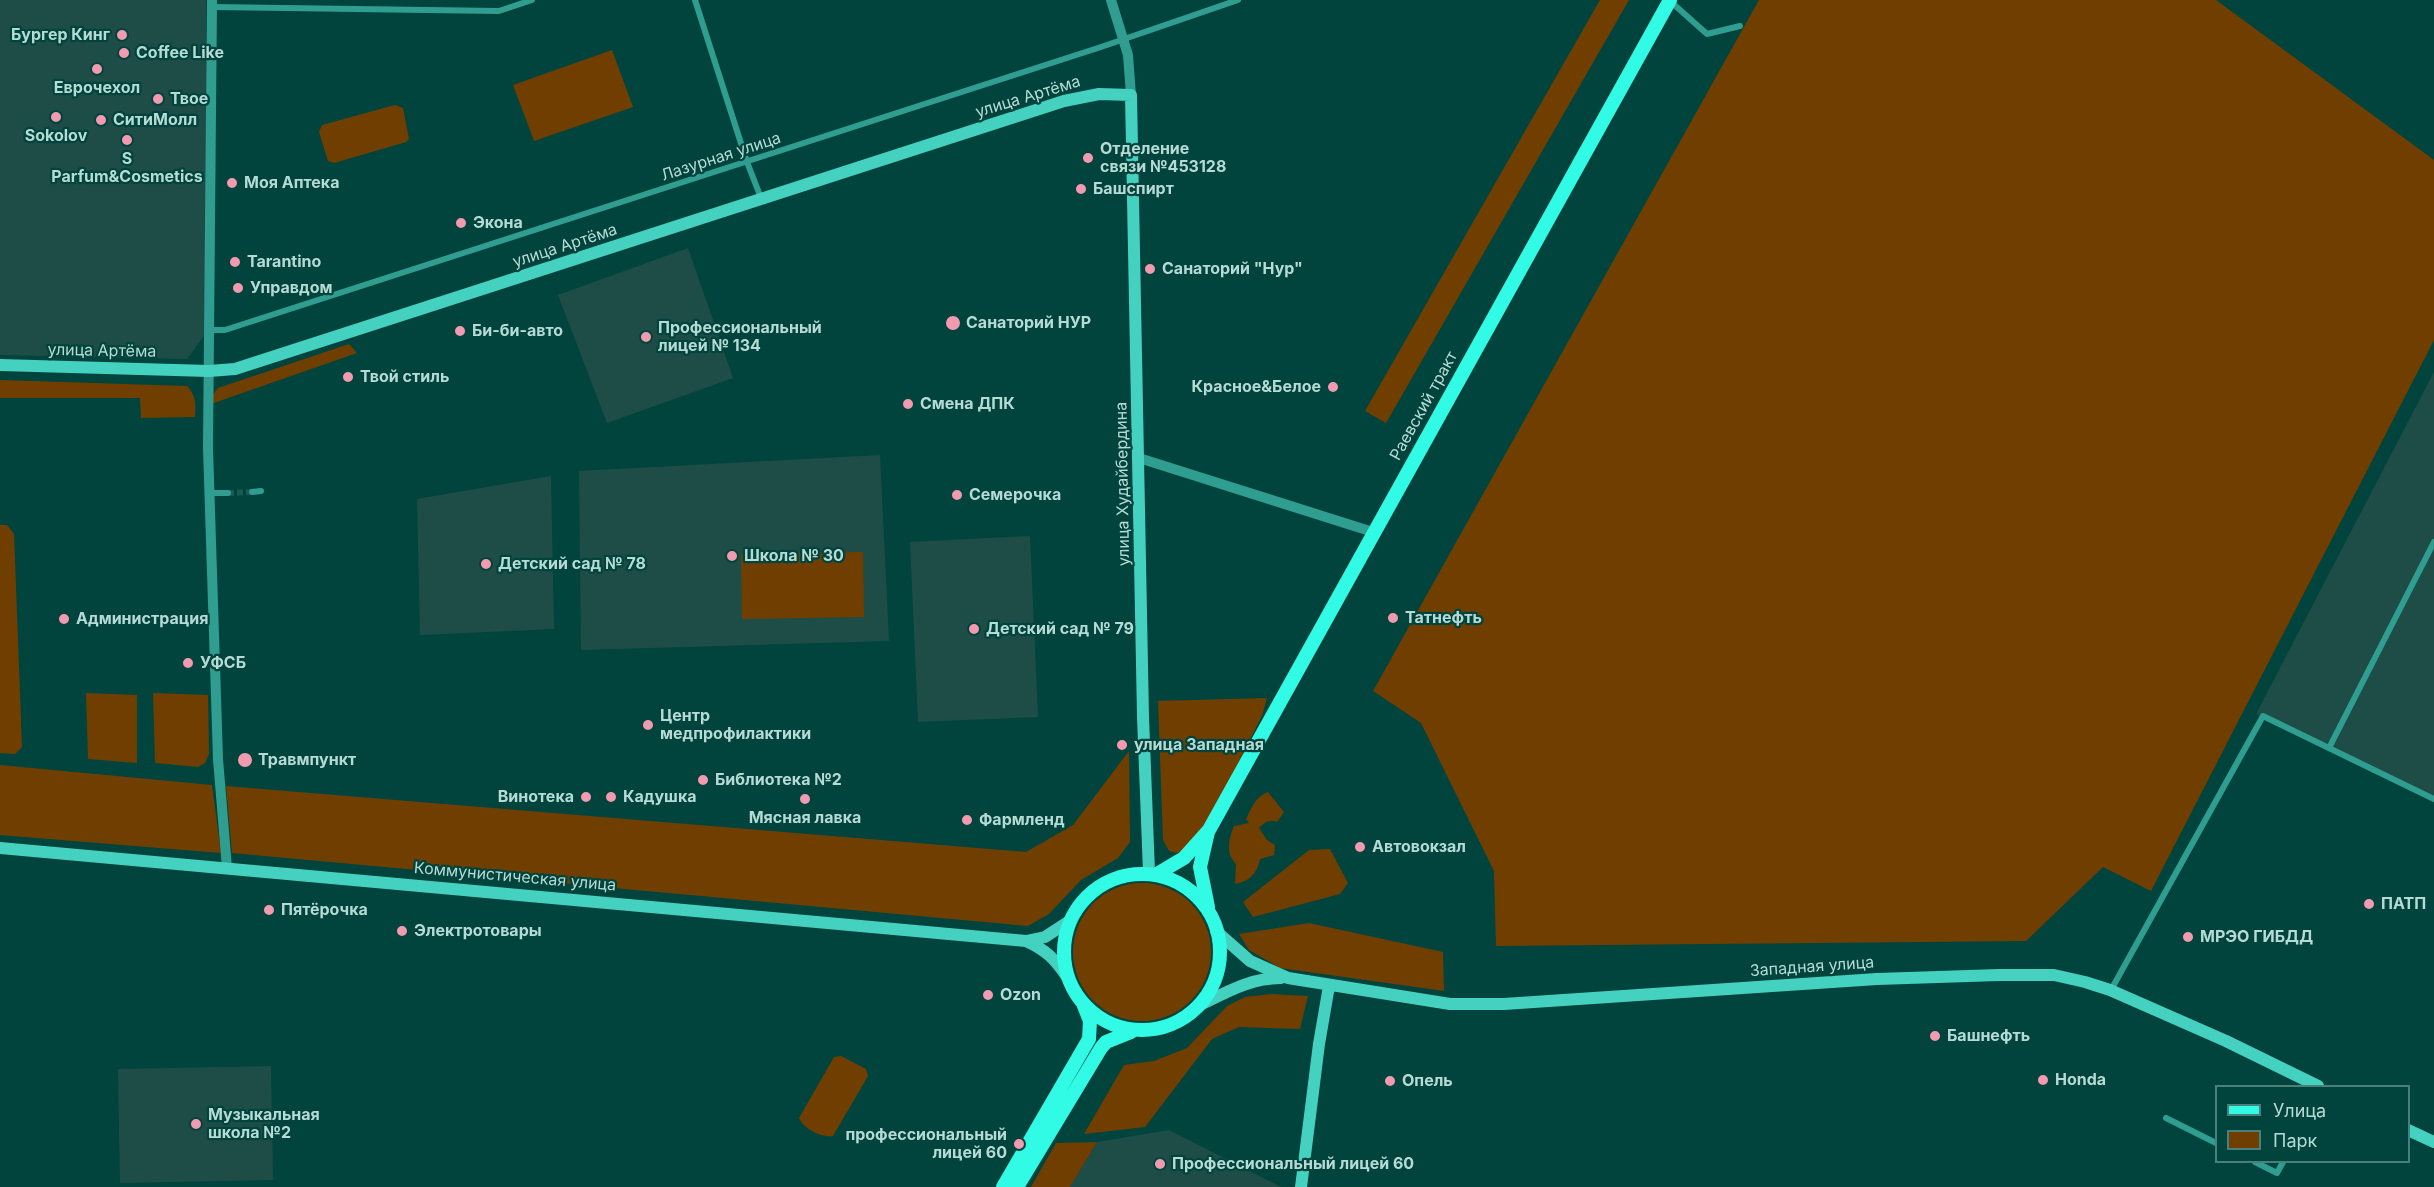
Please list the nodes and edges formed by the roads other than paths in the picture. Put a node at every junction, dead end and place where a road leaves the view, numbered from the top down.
1 (531, 0) edge
2 (695, 0) edge
3 (1111, 0) edge
4 (1238, 0) edge
5 (1670, 0) edge
6 (212, 4) edge
7 (1740, 26) dead end
8 (1124, 39) junction
9 (1131, 95) junction
10 (747, 162) junction
11 (761, 198) junction
12 (211, 330) junction
13 (0, 365) edge
14 (209, 371) junction
15 (1138, 458) junction
16 (261, 491) dead end
17 (252, 492) tunnel mouth
18 (210, 493) junction
19 (228, 493) tunnel mouth
20 (1373, 532) junction
21 (2434, 542) edge
22 (2329, 748) junction
23 (2434, 799) edge
24 (1209, 830) junction
25 (0, 848) edge
26 (227, 868) junction
27 (1153, 873) junction
28 (1209, 912) junction
29 (1071, 920) junction
30 (1216, 931) junction
31 (1026, 941) junction
32 (1067, 977) junction
33 (1288, 978) junction
34 (1329, 986) junction
35 (2110, 990) junction
36 (1083, 1004) junction
37 (1200, 1005) junction
38 (1131, 1032) junction
39 (2316, 1085) edge
40 (2166, 1118) dead end
41 (2410, 1130) edge
42 (2215, 1142) edge
43 (2434, 1142) edge
44 (2259, 1163) edge
45 (2282, 1163) edge
46 (1003, 1187) edge
47 (1017, 1187) edge
48 (1300, 1187) edge

1 - 6 street
2 - 10 street
3 - 8 street
4 - 8 street, Лазурная улица
5 - 7 street
5 - 20 main road, Раевский тракт
6 - 12 street
8 - 9 street
8 - 10 street, Лазурная улица
9 - 11 main road, улица Артёма
9 - 15 main road, улица Худайбердина
10 - 11 street
10 - 12 street, Лазурная улица
11 - 14 main road, улица Артёма
12 - 14 street
13 - 14 main road, улица Артёма
14 - 18 street
15 - 20 street
15 - 27 main road, улица Худайбердина
16 - 17 street
18 - 19 street
18 - 26 street
20 - 24 main road, Раевский тракт
21 - 22 street
22 - 23 street
22 - 35 street
24 - 27 main road, Раевский тракт
24 - 28 main road, Раевский тракт
25 - 26 main road, Коммунистическая улица
26 - 31 main road, Коммунистическая улица
27 - 28 main road
27 - 29 main road
28 - 30 main road
29 - 31 main road, Коммунистическая улица
29 - 32 main road
30 - 33 main road, Западная улица
30 - 37 main road
31 - 32 main road, Коммунистическая улица
32 - 36 main road
33 - 34 main road, Западная улица
33 - 37 main road, Западная улица
34 - 35 main road, Западная улица
34 - 48 main road
35 - 39 main road, Западная улица
36 - 38 main road
36 - 46 main road
37 - 38 main road
38 - 47 main road
40 - 42 street
41 - 43 main road
44 - 45 street

